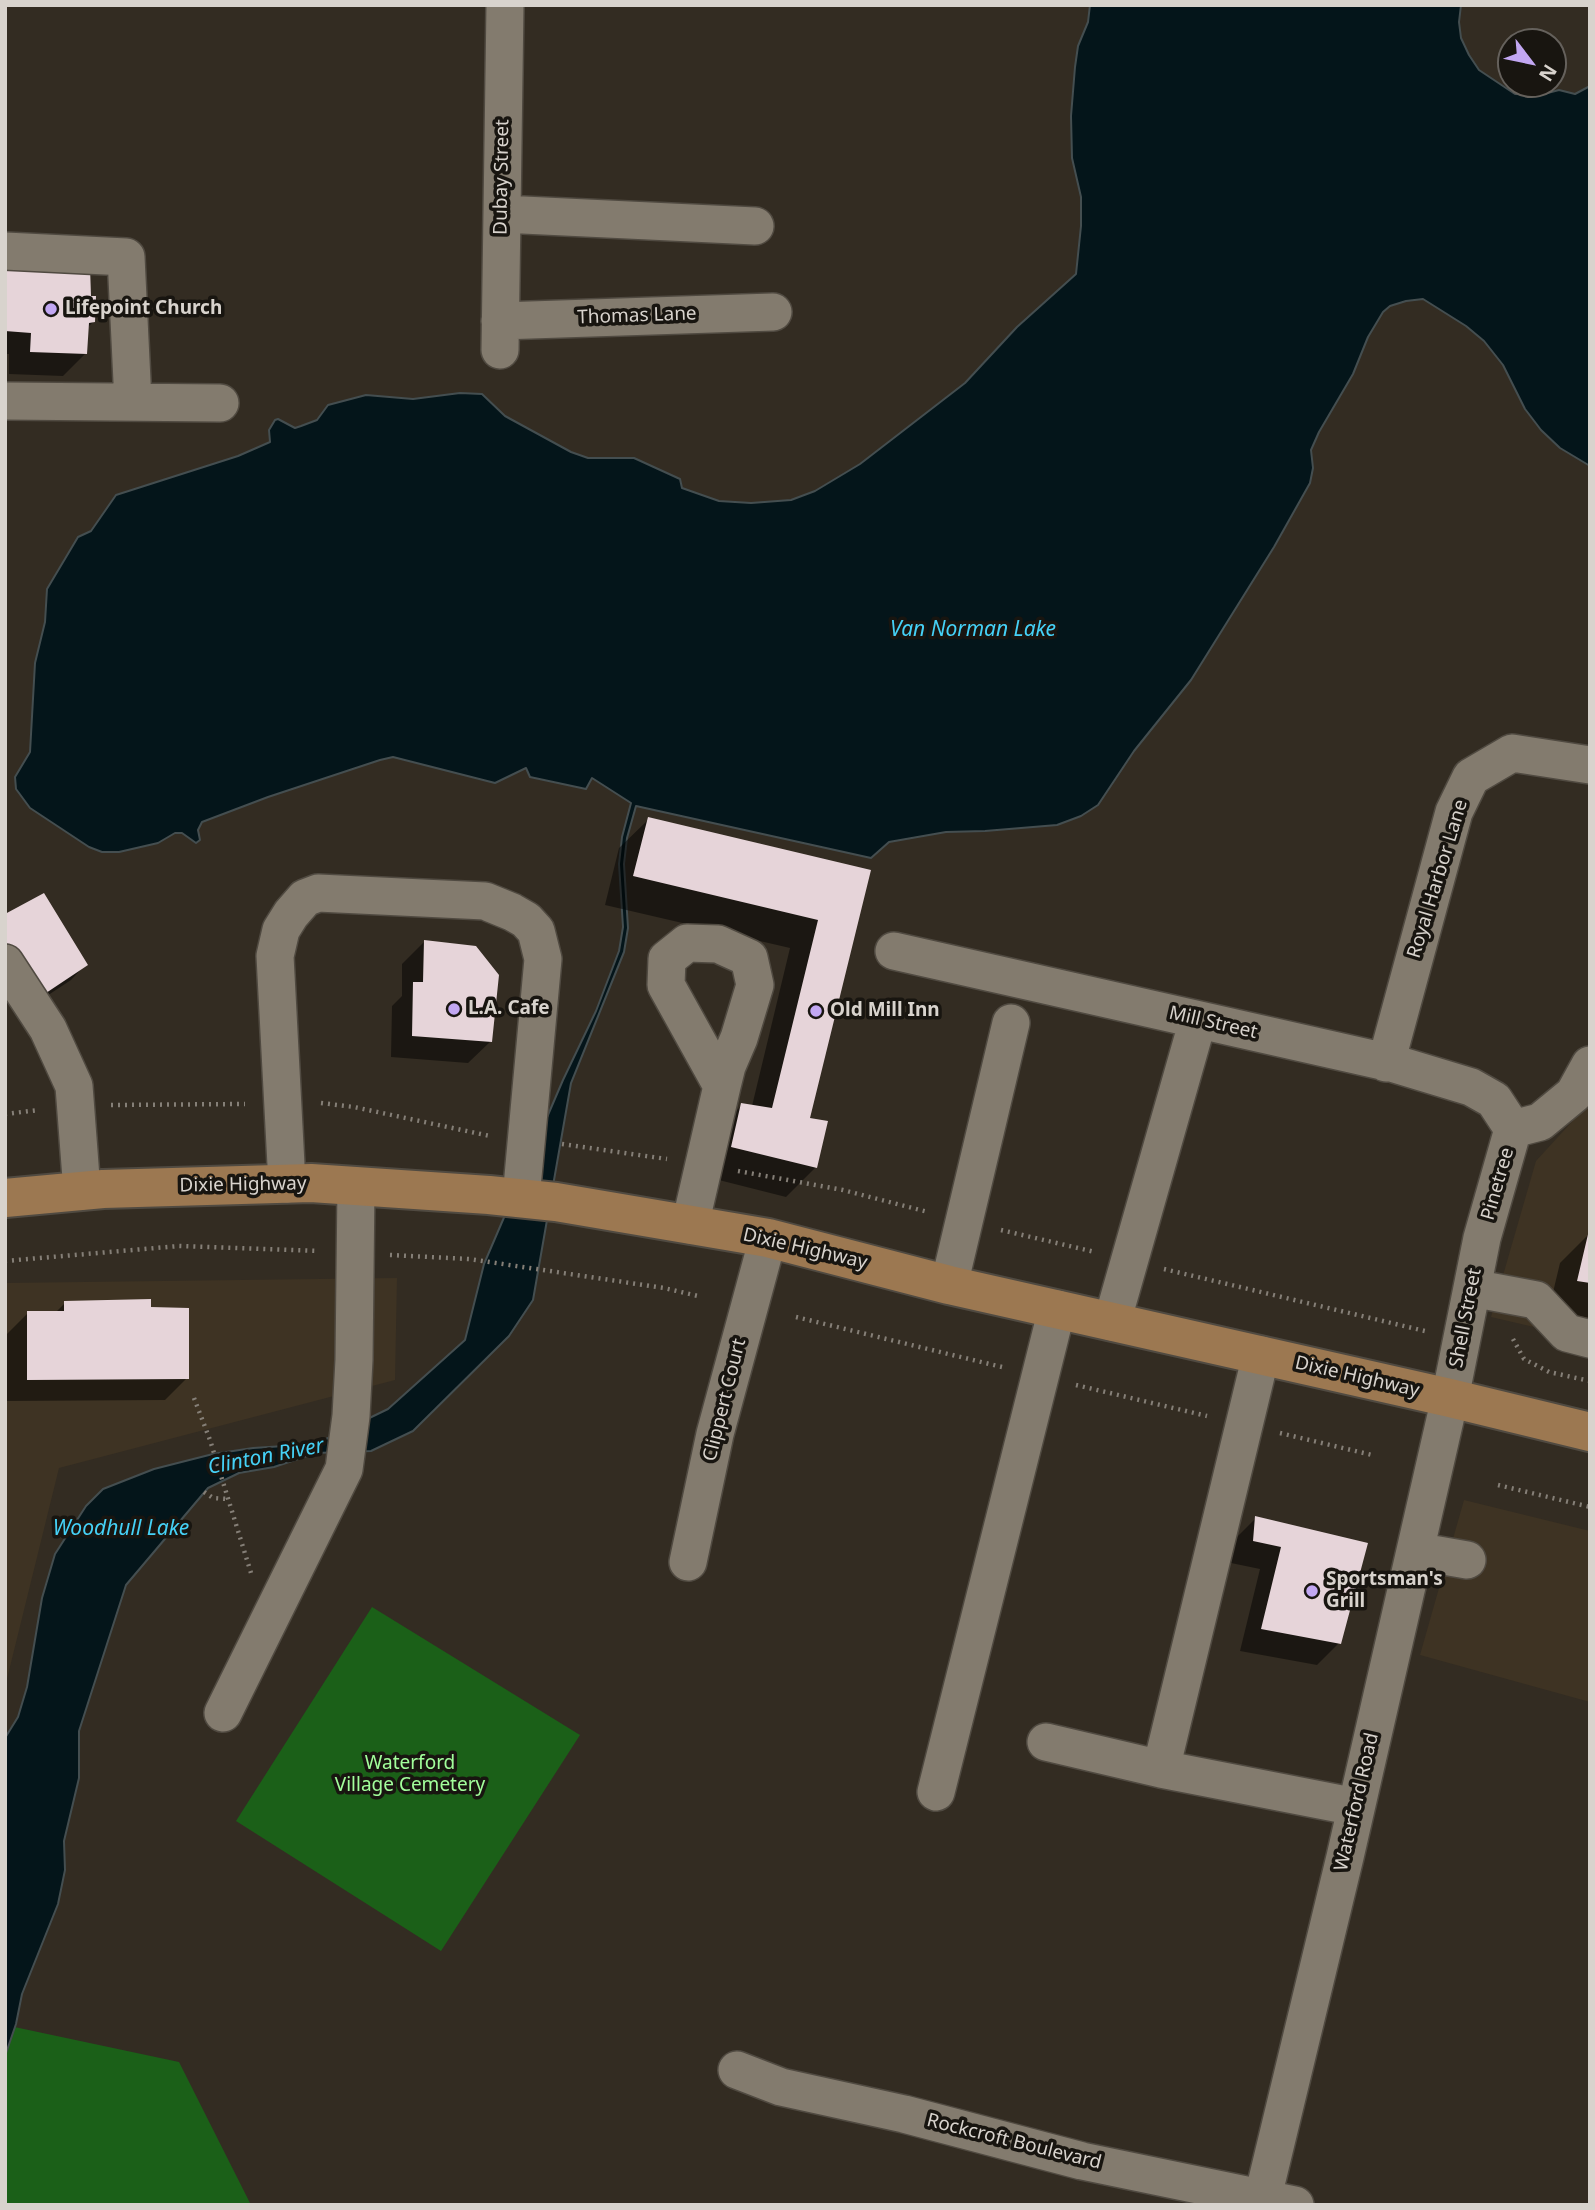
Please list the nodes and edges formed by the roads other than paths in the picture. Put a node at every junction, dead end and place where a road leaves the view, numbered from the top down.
1 (505, 5) edge
2 (502, 214) junction
3 (755, 226) dead end
4 (5, 251) edge
5 (773, 312) dead end
6 (500, 336) joint
7 (5, 401) edge
8 (133, 402) junction
9 (220, 402) dead end
10 (1590, 765) edge
11 (894, 951) dead end
12 (6, 967) edge
13 (1198, 1020) junction
14 (1011, 1023) dead end
15 (1386, 1063) junction
16 (1590, 1065) edge
17 (722, 1086) dead end
18 (1513, 1129) junction
19 (287, 1184) junction
20 (356, 1186) junction
21 (82, 1191) junction
22 (5, 1198) edge
23 (522, 1199) junction
24 (690, 1225) junction
25 (768, 1238) junction
26 (1482, 1238) joint
27 (949, 1285) junction
28 (1472, 1288) junction
29 (1057, 1309) junction
30 (1112, 1322) junction
31 (1590, 1339) edge
32 (1261, 1355) junction
33 (1451, 1398) junction
34 (1590, 1432) edge
35 (1415, 1551) junction
36 (1467, 1560) dead end
37 (688, 1562) dead end
38 (223, 1713) dead end
39 (1046, 1742) dead end
40 (1161, 1769) junction
41 (936, 1792) dead end
42 (1356, 1808) junction
43 (737, 2070) dead end
44 (1273, 2202) edge

1 - 2 street, Dubay Street
2 - 3 street
2 - 6 street, Dubay Street
4 - 8 street
5 - 6 street, Thomas Lane
7 - 8 street
8 - 9 street
10 - 15 street, Royal Harbor Lane
11 - 13 street, Mill Street
12 - 21 street
13 - 15 street, Mill Street
13 - 30 street
14 - 27 street
15 - 18 street, Mill Street
16 - 18 street
17 - 24 street
18 - 26 street, Pinetree
19 - 20 main road, Dixie Highway
19 - 21 main road, Dixie Highway
19 - 23 street
20 - 23 main road, Dixie Highway
20 - 38 street
21 - 22 main road, Dixie Highway
23 - 24 main road, Dixie Highway
24 - 25 main road, Dixie Highway
25 - 27 main road, Dixie Highway
25 - 37 street, Clippert Court
26 - 28 street, Shell Street
27 - 29 main road, Dixie Highway
28 - 31 street
28 - 33 street, Shell Street
29 - 30 main road, Dixie Highway
29 - 41 street
30 - 32 main road, Dixie Highway
32 - 33 main road, Dixie Highway
32 - 40 street
33 - 34 main road, Dixie Highway
33 - 35 street, Waterford Road
35 - 36 street
35 - 42 street, Waterford Road
39 - 40 street
40 - 42 street
42 - 44 street, Waterford Road
43 - 44 street, Rockcroft Boulevard

